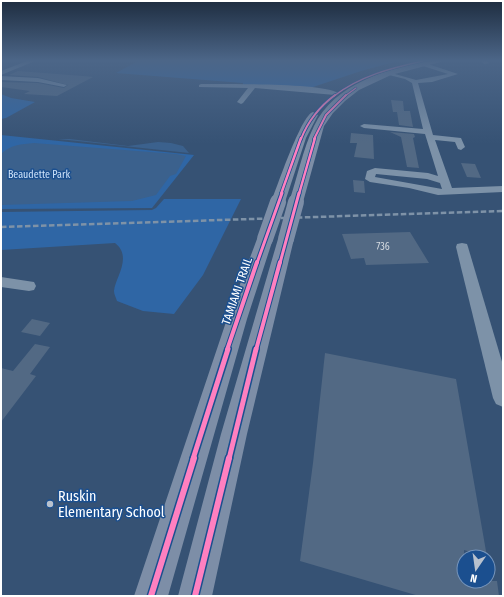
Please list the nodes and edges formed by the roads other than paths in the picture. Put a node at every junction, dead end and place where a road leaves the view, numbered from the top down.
1 (251, 89) edge
2 (297, 89) edge
3 (343, 89) edge
4 (356, 89) edge
5 (416, 89) edge
6 (335, 93) junction
7 (241, 102) dead end
8 (364, 126) dead end
9 (429, 135) junction
10 (458, 140) dead end
11 (447, 186) junction
12 (503, 189) edge
13 (275, 239) junction
14 (462, 247) dead end
15 (1, 282) edge
16 (29, 286) dead end
17 (503, 398) edge
18 (151, 596) edge
19 (195, 596) edge

1 - 7 street
2 - 6 street
3 - 6 main road, TAMIAMI TRAIL
4 - 13 main road, TAMIAMI TRAIL, bridge
5 - 9 street
6 - 13 main road, TAMIAMI TRAIL, bridge
8 - 9 street
9 - 10 street
9 - 11 street
11 - 11 street
11 - 12 street
13 - 18 main road, TAMIAMI TRAIL
13 - 19 main road, TAMIAMI TRAIL
14 - 17 street
15 - 16 street

